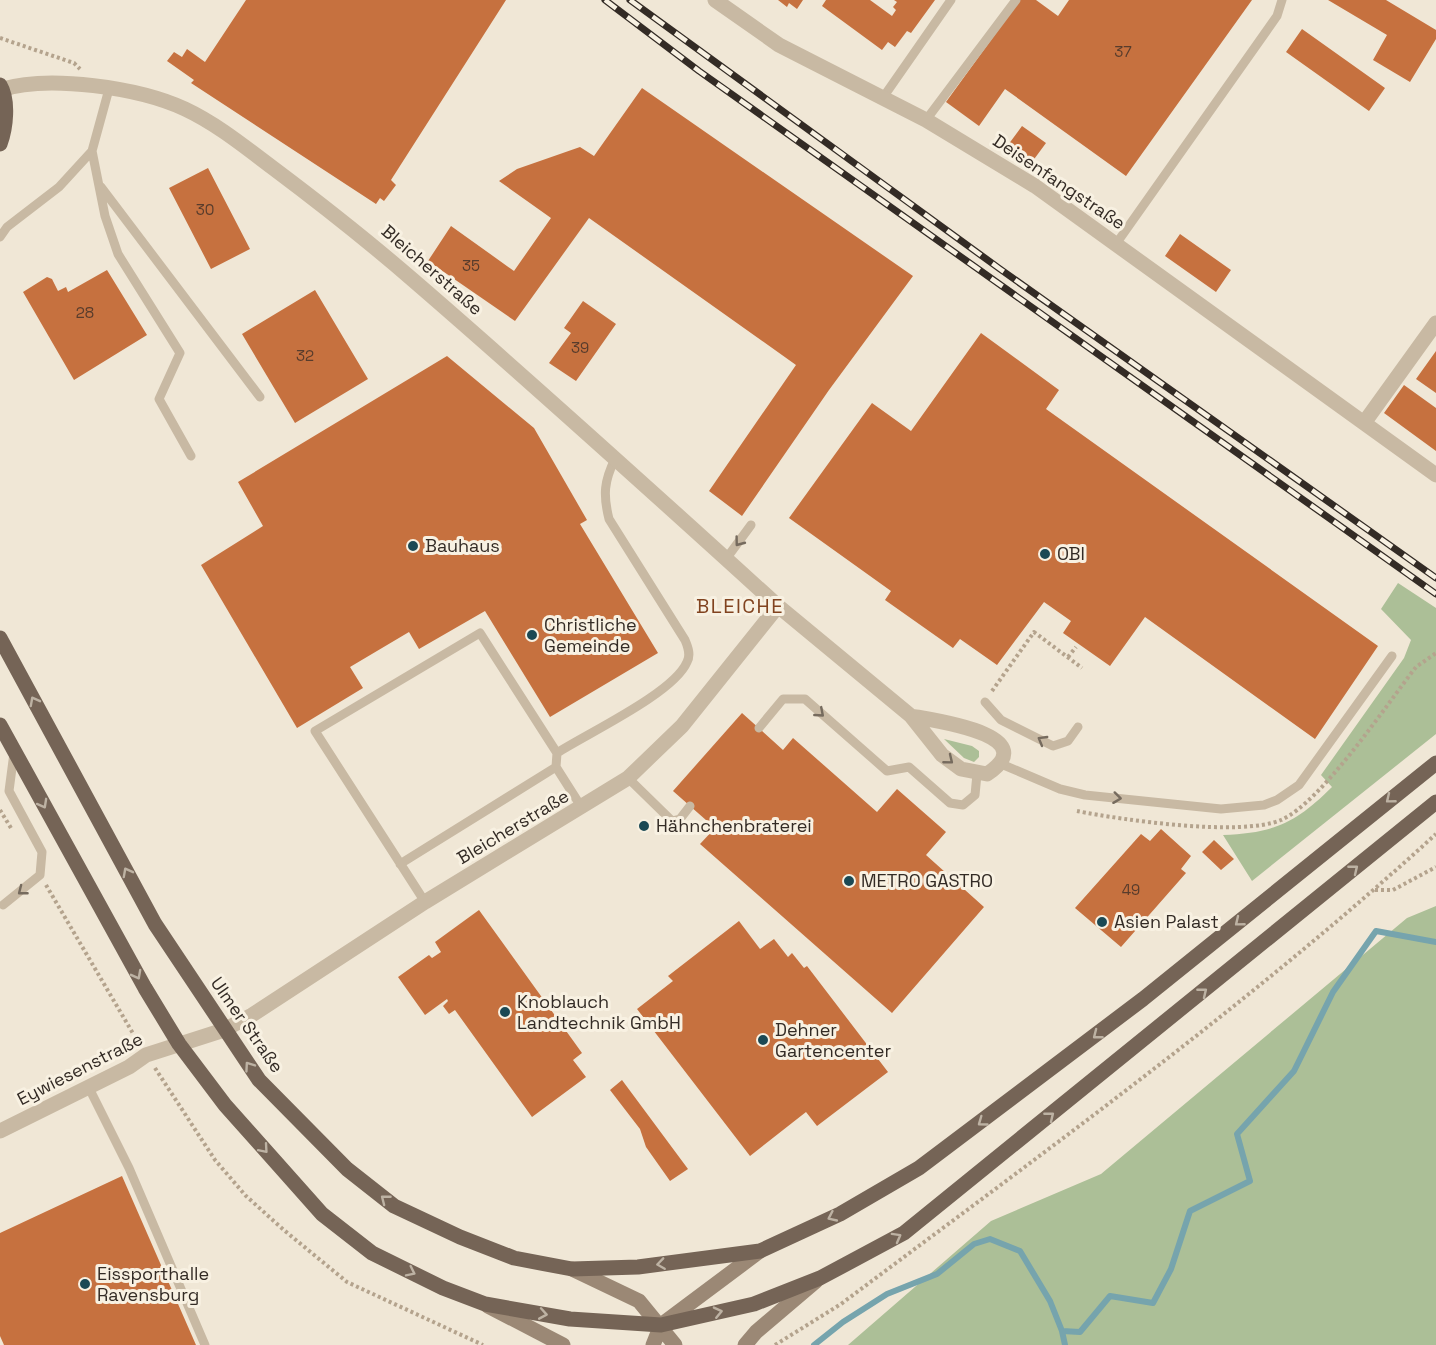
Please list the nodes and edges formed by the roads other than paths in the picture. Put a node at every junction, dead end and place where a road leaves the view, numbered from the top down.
1 (716, 0) edge
2 (951, 0) edge
3 (1016, 0) edge
4 (1282, 0) edge
5 (1, 88) edge
6 (103, 88) junction
7 (882, 99) junction
8 (926, 120) junction
9 (0, 144) edge
10 (92, 150) junction
11 (99, 185) junction
12 (0, 237) edge
13 (1116, 244) junction
14 (1436, 323) edge
15 (260, 397) dead end
16 (1364, 423) junction
17 (192, 456) dead end
18 (615, 459) junction
19 (1436, 475) edge
20 (751, 525) dead end
21 (726, 559) junction
22 (778, 606) junction
23 (0, 638) edge
24 (1392, 657) dead end
25 (985, 702) road end
26 (911, 716) junction
27 (1001, 720) junction
28 (0, 725) edge
29 (1078, 727) dead end
30 (759, 728) dead end
31 (992, 736) junction
32 (15, 753) junction
33 (557, 753) junction
34 (999, 763) junction
35 (1436, 763) edge
36 (556, 767) junction
37 (976, 774) junction
38 (628, 778) junction
39 (1436, 802) edge
40 (690, 807) dead end
41 (582, 808) junction
42 (400, 864) junction
43 (425, 902) junction
44 (3, 905) dead end
45 (224, 1030) junction
46 (179, 1044) junction
47 (89, 1088) junction
48 (0, 1131) edge
49 (760, 1251) junction
50 (572, 1269) junction
51 (820, 1278) junction
52 (485, 1305) junction
53 (661, 1325) junction
54 (206, 1345) edge
55 (563, 1345) edge
56 (652, 1345) edge
57 (675, 1345) edge
58 (744, 1345) edge

1 - 7 street, Deisenfangstraße
2 - 7 lane
3 - 8 lane
4 - 13 lane
5 - 6 street, Bleicherstraße
5 - 9 main road
6 - 10 lane
6 - 18 street, Bleicherstraße
7 - 8 street, Deisenfangstraße
8 - 13 street, Deisenfangstraße
10 - 11 lane
10 - 12 lane
11 - 15 lane
11 - 17 lane
13 - 16 street, Deisenfangstraße
14 - 16 street
16 - 19 street, Deisenfangstraße
18 - 21 street, Bleicherstraße
18 - 33 lane
20 -> 21 lane
21 - 22 street, Bleicherstraße
22 - 26 street, Bleicherstraße
22 - 38 street, Bleicherstraße
45 -> 23 main road, Ulmer Straße
34 -> 24 lane
25 - 27 lane
26 - 31 street, Bleicherstraße
26 -> 37 street, Bleicherstraße
29 -> 27 lane
27 - 31 lane
28 - 32 main road
30 -> 37 lane
31 - 34 street
32 -> 44 lane
32 -> 46 main road
33 - 36 lane
33 - 42 lane
34 - 37 street
35 -> 49 main road
36 - 41 lane
36 - 42 lane
38 - 40 lane
38 - 41 street, Bleicherstraße
51 -> 39 main road
41 - 43 street, Bleicherstraße
42 - 43 lane
43 - 45 street, Bleicherstraße
45 - 46 street, Eywiesenstraße
50 -> 45 main road, Ulmer Straße
46 - 47 street, Eywiesenstraße
46 -> 52 main road
47 - 48 street, Eywiesenstraße
47 - 54 lane
49 -> 50 main road
49 - 53 main road
50 - 53 main road, Ulmer Straße
53 -> 51 main road
51 - 58 main road
52 -> 53 main road
52 - 55 main road
53 - 56 main road
53 - 57 main road, Ulmer Straße

